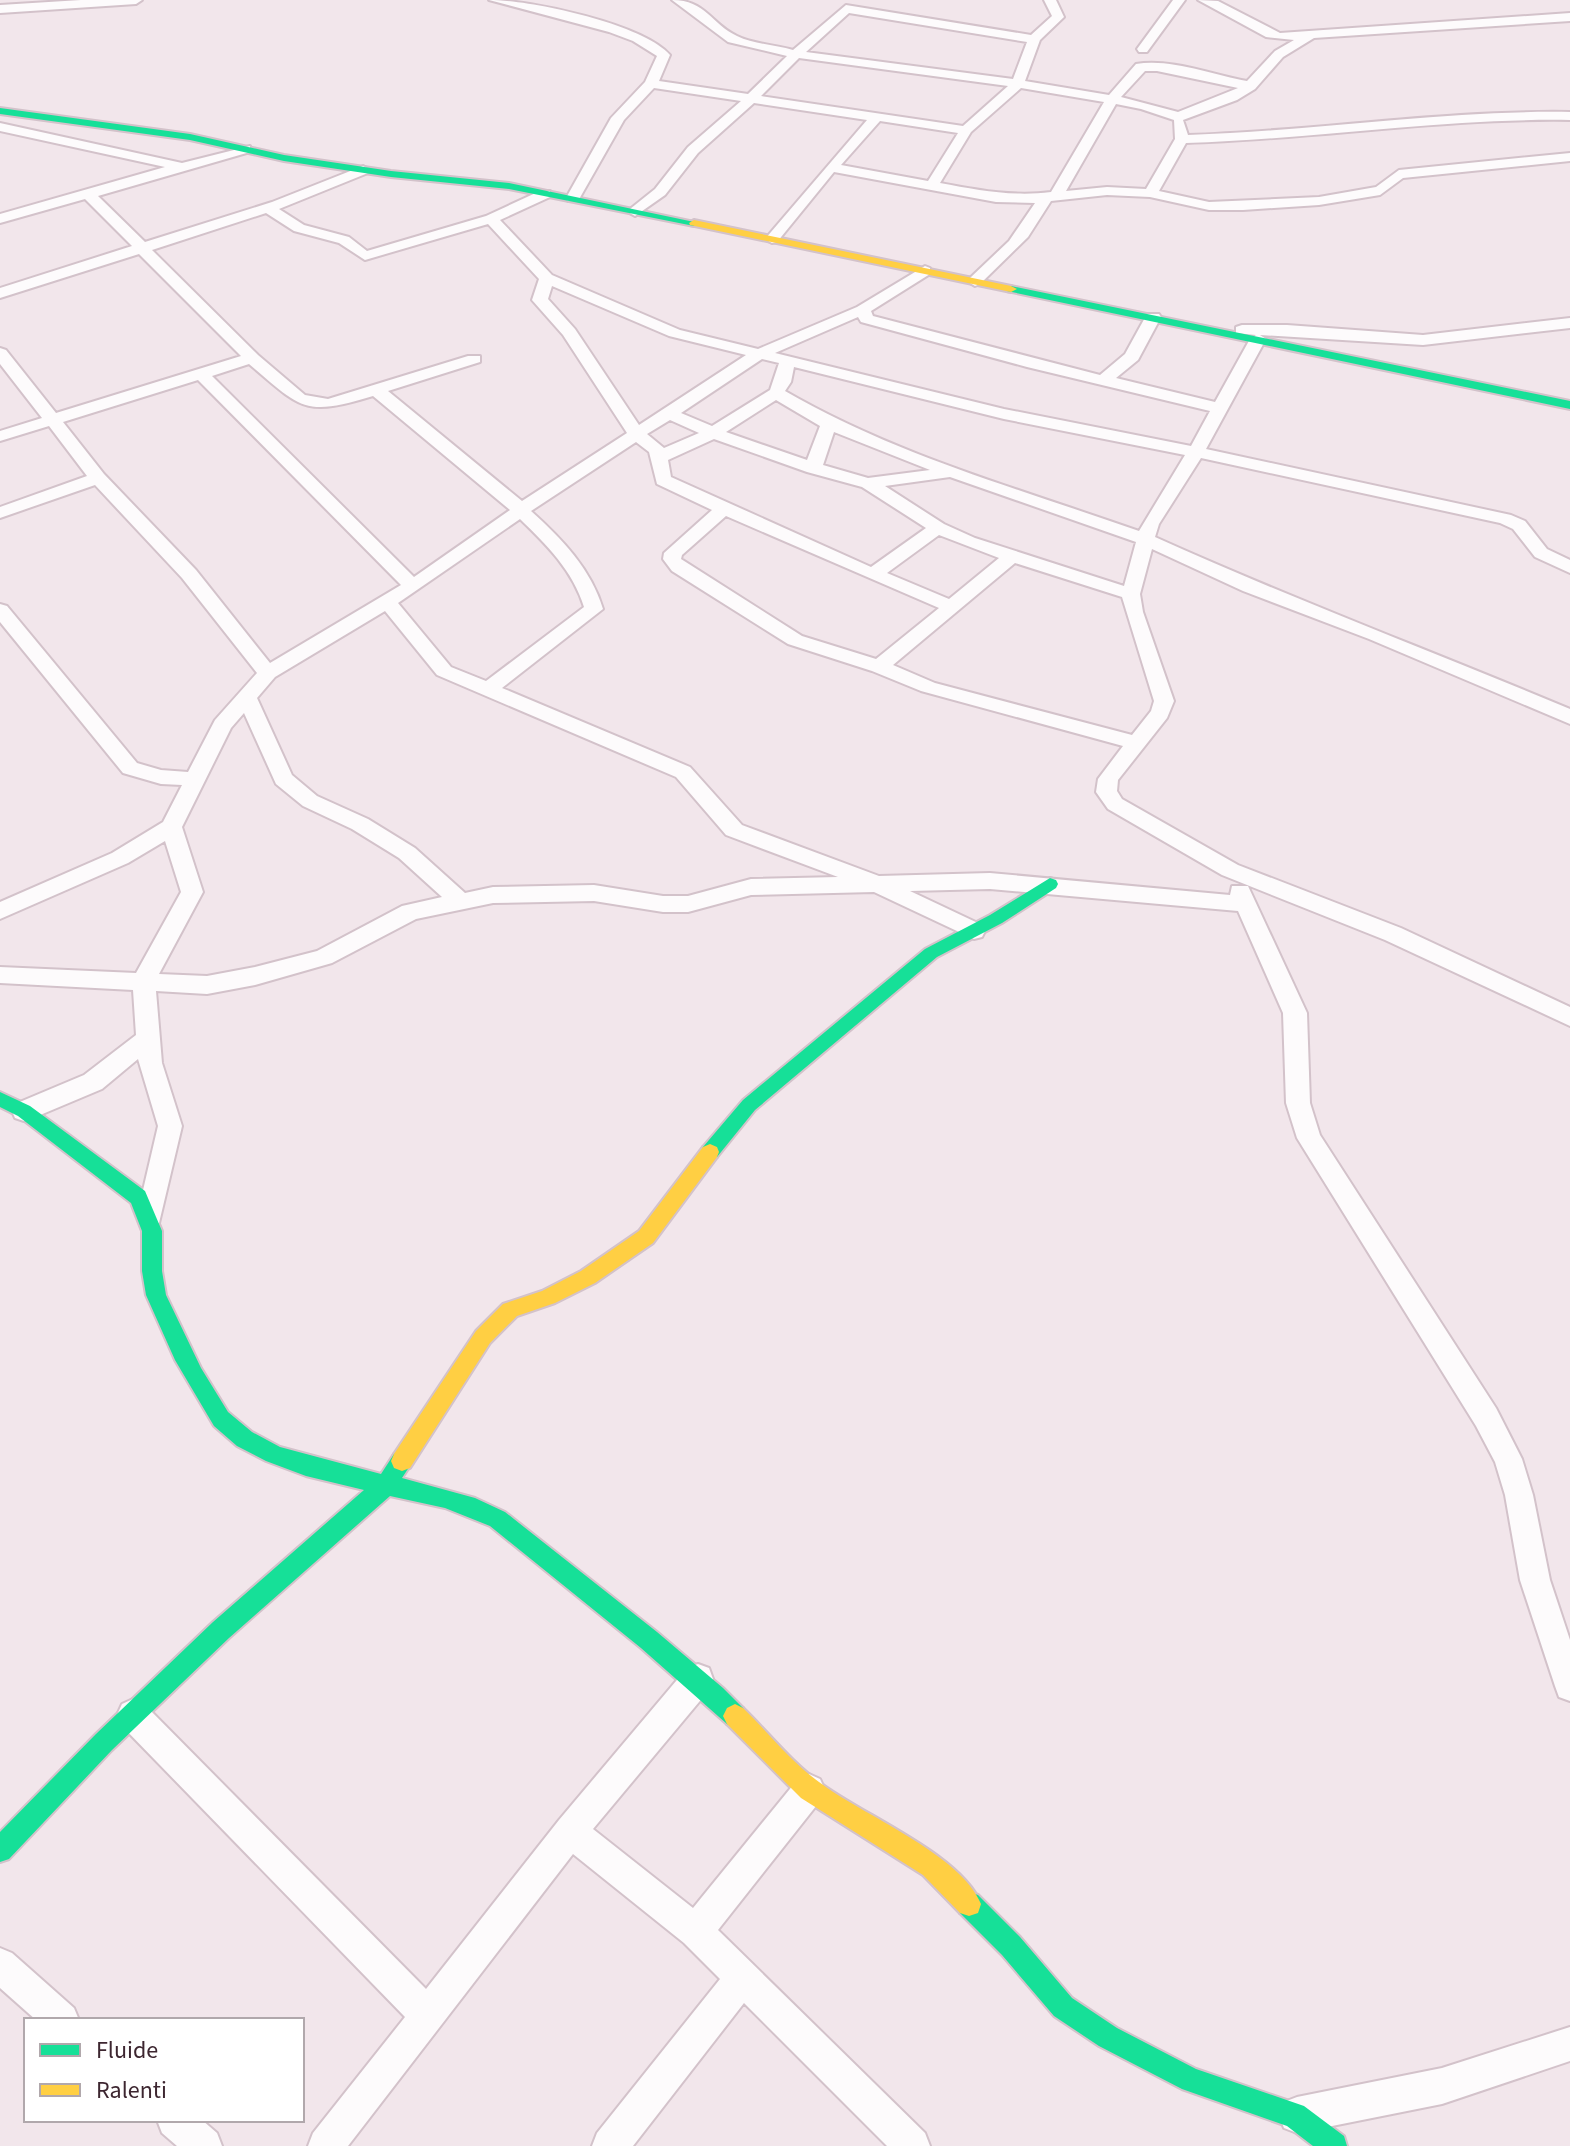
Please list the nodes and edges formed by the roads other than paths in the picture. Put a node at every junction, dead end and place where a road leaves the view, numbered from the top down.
1 (136, 0) edge
2 (495, 0) edge
3 (678, 0) edge
4 (1050, 0) edge
5 (1179, 0) edge
6 (1204, 0) edge
7 (512, 1) edge
8 (0, 9) edge
9 (1570, 17) edge
10 (1314, 33) junction
11 (1034, 39) junction
12 (1143, 49) dead end
13 (796, 54) junction
14 (651, 84) junction
15 (1018, 84) junction
16 (1250, 86) junction
17 (750, 98) junction
18 (1112, 100) junction
19 (0, 111) edge
20 (20, 113) junction
21 (1570, 116) edge
22 (1178, 117) junction
23 (876, 118) junction
24 (0, 119) edge
25 (0, 127) edge
26 (966, 130) junction
27 (1182, 139) junction
28 (245, 149) junction
29 (1570, 157) edge
30 (184, 167) junction
31 (831, 167) junction
32 (363, 170) junction
33 (933, 184) junction
34 (1150, 193) junction
35 (88, 194) junction
36 (545, 194) junction
37 (573, 198) junction
38 (1050, 198) junction
39 (267, 208) junction
40 (635, 212) junction
41 (1, 218) edge
42 (491, 219) junction
43 (772, 239) junction
44 (143, 246) junction
45 (925, 271) junction
46 (547, 278) junction
47 (975, 281) junction
48 (0, 293) edge
49 (862, 310) junction
50 (1153, 317) junction
51 (1570, 323) edge
52 (1220, 331) junction
53 (1258, 339) junction
54 (0, 353) edge
55 (759, 354) junction
56 (252, 358) junction
57 (474, 359) dead end
58 (787, 361) junction
59 (202, 375) junction
60 (1104, 380) junction
61 (376, 390) junction
62 (776, 393) junction
63 (1570, 405) edge
64 (1221, 408) junction
65 (668, 413) junction
66 (49, 420) junction
67 (829, 424) junction
68 (713, 433) junction
69 (636, 434) junction
70 (0, 436) edge
71 (1196, 452) junction
72 (659, 457) junction
73 (813, 468) junction
74 (949, 472) junction
75 (98, 478) junction
76 (868, 483) junction
77 (725, 508) junction
78 (522, 509) junction
79 (0, 513) edge
80 (938, 528) junction
81 (1145, 539) junction
82 (1012, 556) junction
83 (1570, 567) edge
84 (873, 574) junction
85 (413, 586) junction
86 (1131, 594) junction
87 (387, 602) junction
88 (951, 606) junction
89 (2, 615) edge
90 (879, 667) junction
91 (268, 673) junction
92 (487, 690) junction
93 (247, 697) junction
94 (1570, 717) edge
95 (1137, 743) junction
96 (195, 779) junction
97 (171, 827) junction
98 (1230, 870) junction
99 (873, 882) junction
100 (1050, 884) junction
101 (460, 901) junction
102 (1245, 904) junction
103 (0, 911) edge
104 (974, 931) junction
105 (0, 975) edge
106 (144, 980) junction
107 (1570, 1017) edge
108 (147, 1039) junction
109 (0, 1099) edge
110 (24, 1111) junction
111 (150, 1216) junction
112 (385, 1486) junction
113 (698, 1679) junction
114 (1570, 1686) edge
115 (133, 1715) junction
116 (809, 1790) junction
117 (570, 1831) junction
118 (0, 1850) edge
119 (696, 1931) junction
120 (0, 1965) edge
121 (743, 1977) junction
122 (428, 2016) junction
123 (60, 2018) edge
124 (1570, 2044) edge
125 (1295, 2115) junction
126 (177, 2122) edge
127 (204, 2146) edge
128 (326, 2146) edge
129 (610, 2146) edge
130 (912, 2146) edge
131 (1334, 2146) edge

1 - 8 street
2 - 7 street
3 - 13 street
4 - 11 street
5 - 12 street
6 - 10 street
7 - 14 street
9 - 10 street
10 - 16 street
11 - 13 street
11 - 15 street
13 - 15 street
13 - 17 street
14 - 17 street
14 - 37 street
15 - 18 street
15 - 26 street
16 - 18 street
16 - 22 street
17 - 23 street
17 - 40 street
18 - 22 street
18 - 38 street
19 - 20 street
20 - 24 street
20 - 28 street
21 - 27 street
22 - 27 street
23 - 26 street
23 - 31 street
25 - 30 street
26 - 33 street
27 - 34 street
28 - 30 street
28 - 32 street
29 - 34 street
30 - 35 street
31 - 33 street
31 - 43 street
32 - 36 street
32 - 39 street
33 - 38 street
34 - 38 street
35 - 41 street
35 - 44 street
36 - 37 street
36 - 42 street
37 - 40 street
38 - 47 street
39 - 42 street
39 - 44 street
40 - 43 street
42 - 46 street
43 - 45 street
44 - 48 street
44 - 56 street
45 - 47 street
45 - 49 street
46 - 55 street
46 - 69 street
47 - 50 street
49 - 55 street
49 - 60 street
50 - 52 street
50 - 60 street
51 - 52 street
52 - 53 street
53 - 63 street
53 - 64 street
54 - 66 street
55 - 58 street
55 - 65 street
56 - 59 street
56 - 61 street
57 - 61 street
58 - 62 street
58 - 71 street
59 - 66 street
59 - 85 street
60 - 64 street
61 - 78 street
62 - 67 street
62 - 68 street
64 - 71 street
65 - 68 street
65 - 69 street
66 - 70 street
66 - 75 street
67 - 73 street
67 - 74 street
68 - 72 street
68 - 73 street
69 - 72 street
69 - 78 street
71 - 81 street
71 - 83 street
72 - 77 street
73 - 76 street
74 - 76 street
74 - 81 street
75 - 79 street
75 - 91 street
76 - 80 street
77 - 84 street
77 - 90 street
78 - 85 street
78 - 92 street
80 - 82 street
80 - 84 street
81 - 86 street
81 - 94 street
82 - 86 street
82 - 88 street
84 - 88 street
85 - 87 street
86 - 95 street
87 - 91 street
87 - 92 street
88 - 90 street
89 - 96 street
90 - 95 street
91 - 93 street
92 - 99 street
93 - 96 street
93 - 101 street
95 - 98 street
96 - 97 street
97 - 103 street
97 - 106 street
98 - 102 street
98 - 107 street
99 - 100 street
99 - 101 street
99 - 104 street
100 - 102 street
100 - 104 street
101 - 106 street
102 - 114 street
104 - 112 street
105 - 106 street
106 - 108 street
108 - 110 street
108 - 111 street
109 - 110 street
110 - 111 street
111 - 112 street
112 - 113 street
112 - 115 street
113 - 116 street
113 - 117 street
115 - 118 street
115 - 122 street
116 - 119 street
116 - 125 street
117 - 119 street
117 - 122 street
119 - 121 street
120 - 123 street
121 - 129 street
121 - 130 street
122 - 128 street
124 - 125 street
125 - 131 street
126 - 127 street

